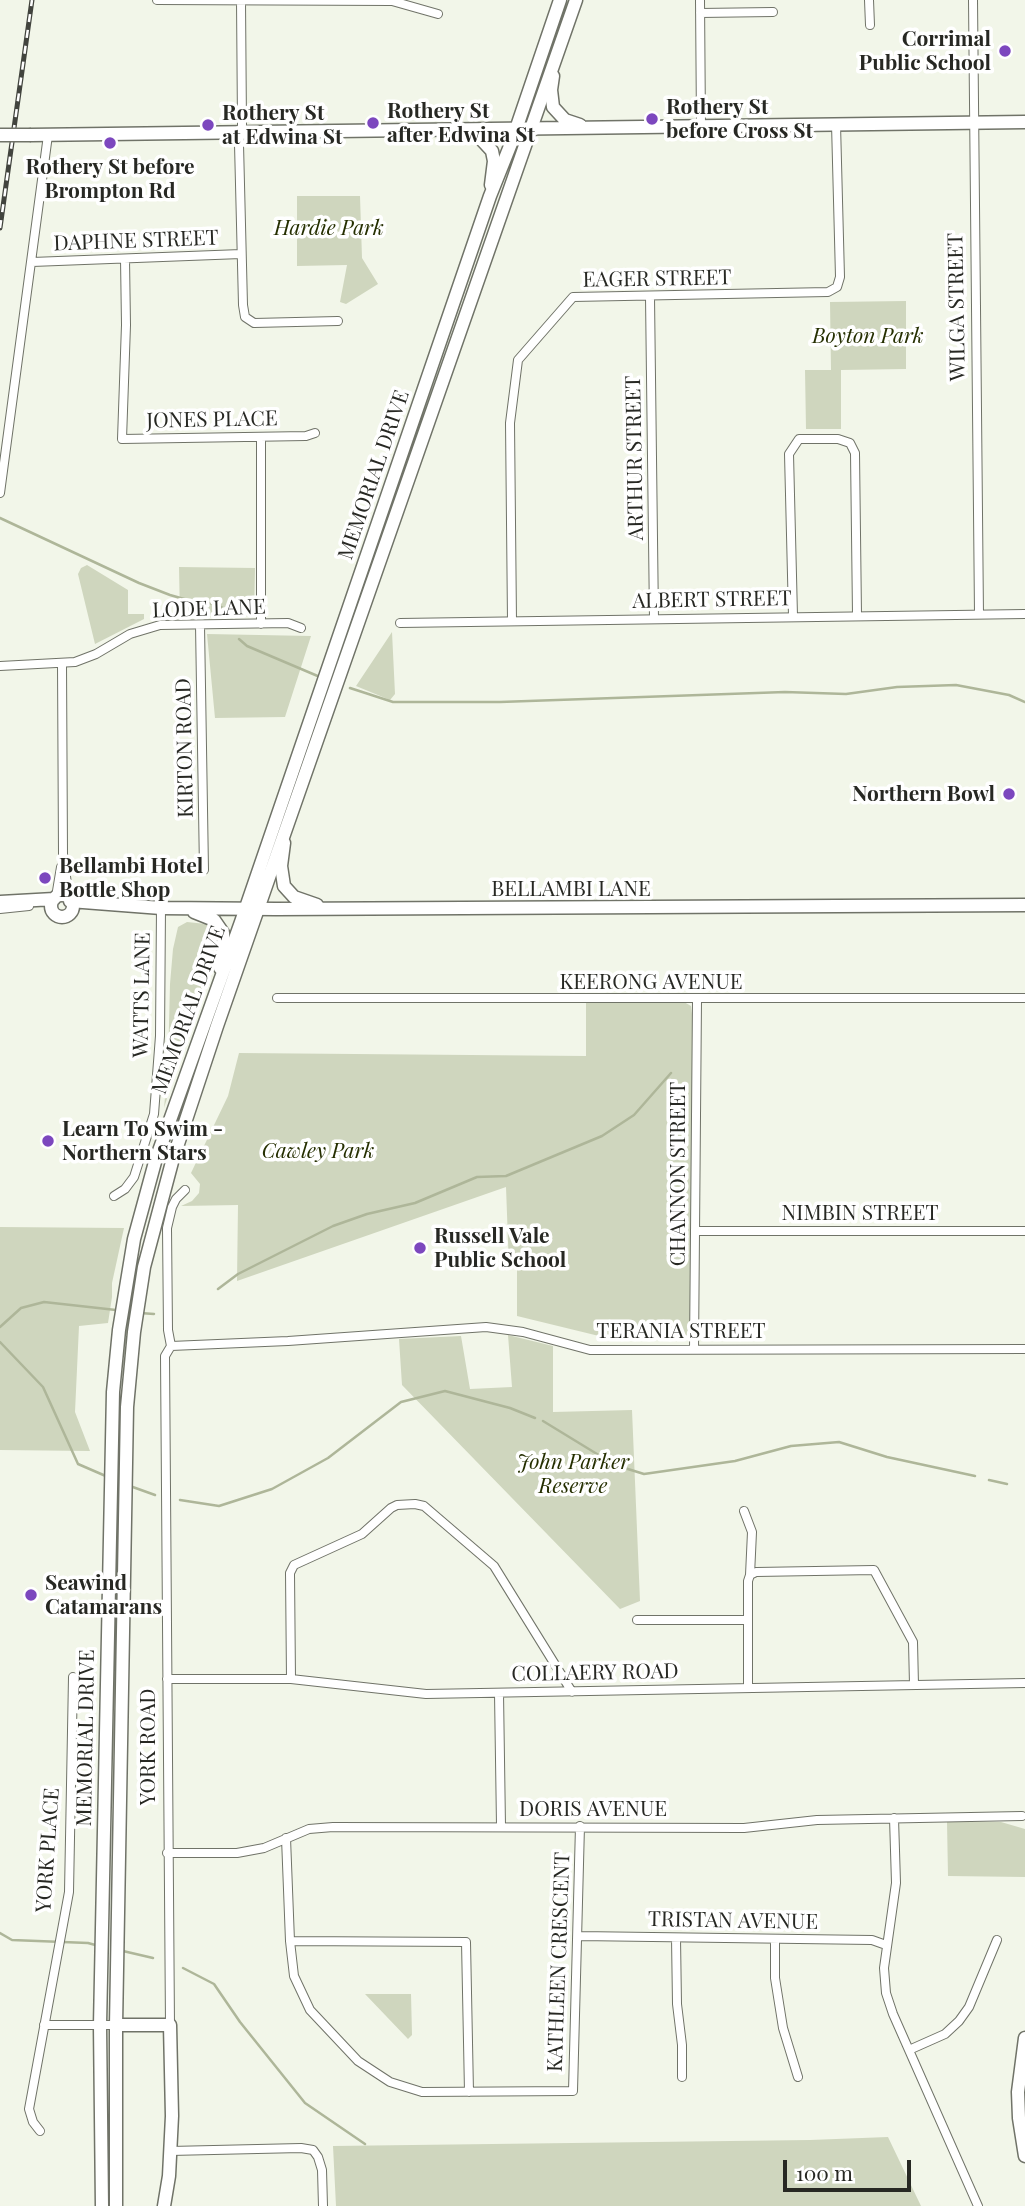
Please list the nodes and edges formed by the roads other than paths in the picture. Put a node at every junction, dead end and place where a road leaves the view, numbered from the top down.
1 (157, 0) edge
2 (190, 0) edge
3 (560, 0) edge
4 (576, 0) edge
5 (700, 0) edge
6 (869, 0) edge
7 (973, 0) edge
8 (241, 1) edge
9 (773, 12) dead end
10 (700, 13) junction
11 (438, 14) dead end
12 (870, 25) dead end
13 (558, 51) junction
14 (973, 122) junction
15 (1025, 122) edge
16 (836, 124) junction
17 (701, 126) junction
18 (516, 128) junction
19 (531, 128) junction
20 (588, 128) junction
21 (448, 130) junction
22 (240, 133) junction
23 (0, 135) edge
24 (48, 135) junction
25 (490, 196) junction
26 (241, 254) junction
27 (125, 259) junction
28 (32, 262) junction
29 (650, 297) junction
30 (338, 321) dead end
31 (315, 433) dead end
32 (261, 437) junction
33 (0, 493) edge
34 (979, 614) junction
35 (1025, 614) edge
36 (857, 615) junction
37 (793, 616) junction
38 (654, 619) junction
39 (512, 621) junction
40 (400, 623) dead end
41 (261, 624) junction
42 (200, 625) junction
43 (301, 628) dead end
44 (62, 664) junction
45 (0, 666) edge
46 (285, 835) junction
47 (63, 854) junction
48 (204, 870) dead end
49 (62, 899) junction
50 (0, 902) edge
51 (1025, 905) edge
52 (29, 906) junction
53 (118, 906) junction
54 (161, 908) junction
55 (181, 908) junction
56 (245, 908) junction
57 (0, 909) edge
58 (260, 909) junction
59 (328, 909) junction
60 (54, 913) junction
61 (68, 915) junction
62 (216, 989) junction
63 (276, 998) dead end
64 (1025, 998) edge
65 (696, 1000) junction
66 (185, 1191) dead end
67 (114, 1196) dead end
68 (695, 1231) junction
69 (1025, 1231) edge
70 (171, 1346) junction
71 (694, 1349) junction
72 (1025, 1349) edge
73 (744, 1511) dead end
74 (750, 1575) junction
75 (637, 1620) dead end
76 (748, 1620) junction
77 (73, 1677) dead end
78 (167, 1679) junction
79 (291, 1679) junction
80 (1025, 1684) edge
81 (914, 1685) junction
82 (748, 1688) junction
83 (572, 1692) junction
84 (499, 1693) junction
85 (1022, 1816) dead end
86 (894, 1818) junction
87 (501, 1826) junction
88 (580, 1826) junction
89 (286, 1838) junction
90 (167, 1853) junction
91 (579, 1936) junction
92 (676, 1938) junction
93 (775, 1939) junction
94 (997, 1940) dead end
95 (290, 1941) junction
96 (886, 1945) junction
97 (44, 2025) junction
98 (100, 2025) junction
99 (116, 2025) junction
100 (170, 2025) junction
101 (1024, 2044) edge
102 (909, 2050) junction
103 (682, 2077) dead end
104 (798, 2077) dead end
105 (469, 2092) junction
106 (40, 2132) dead end
107 (170, 2151) junction
108 (1025, 2156) edge
109 (102, 2206) edge
110 (116, 2206) edge
111 (164, 2206) edge
112 (323, 2206) edge
113 (978, 2206) edge

1 - 2 street
2 - 8 street
3 - 18 main road, MEMORIAL DRIVE
4 - 13 main road, MEMORIAL DRIVE
5 - 10 street
6 - 12 street
7 - 14 street, WILGA STREET
8 - 11 street
8 - 22 street
9 - 10 street
10 - 17 street
13 - 19 main road, MEMORIAL DRIVE
13 - 20 main road
14 - 15 main road
14 - 16 main road
14 - 34 street, WILGA STREET
16 - 17 main road
16 - 29 street, EAGER STREET
17 - 20 main road
18 - 19 main road
18 - 21 main road
18 - 25 main road, MEMORIAL DRIVE
19 - 20 main road
19 - 46 main road, MEMORIAL DRIVE
21 - 22 main road
21 - 25 main road
22 - 24 main road
22 - 26 street
23 - 24 main road, bridge
24 - 28 street
25 - 56 main road, MEMORIAL DRIVE
26 - 27 street, DAPHNE STREET
26 - 30 street
27 - 28 street, DAPHNE STREET
27 - 32 street, JONES PLACE
28 - 33 street
29 - 38 street, ARTHUR STREET
29 - 39 street, EAGER STREET
31 - 32 street, JONES PLACE
32 - 41 street
34 - 35 street, ALBERT STREET
34 - 36 street, ALBERT STREET
36 - 37 street, ALBERT STREET
36 - 37 street
37 - 38 street, ALBERT STREET
38 - 39 street, ALBERT STREET
39 - 40 street, ALBERT STREET
41 - 42 street, LODE LANE
41 - 43 street, LODE LANE
42 - 44 street, LODE LANE
42 - 48 street, KIRTON ROAD
44 - 45 street, LODE LANE
44 - 47 street
46 - 58 main road, MEMORIAL DRIVE
46 - 59 main road
47 - 49 street
47 - 49 street
49 - 50 main road
49 - 53 main road
49 - 60 main road
49 - 61 main road
50 - 52 main road
51 - 59 main road, BELLAMBI LANE
52 - 57 street
52 - 60 main road
53 - 54 main road, BELLAMBI LANE
53 - 61 main road
54 - 55 main road, BELLAMBI LANE
54 - 67 street, WATTS LANE
55 - 56 main road, BELLAMBI LANE
55 - 62 main road
56 - 58 main road, BELLAMBI LANE
56 - 62 main road, MEMORIAL DRIVE
58 - 59 main road, BELLAMBI LANE
58 - 99 main road, MEMORIAL DRIVE
60 - 61 main road
62 - 98 main road, MEMORIAL DRIVE
63 - 65 street, KEERONG AVENUE
64 - 65 street, KEERONG AVENUE
65 - 68 street, CHANNON STREET
66 - 70 street, YORK ROAD
68 - 69 street, NIMBIN STREET
68 - 71 street, CHANNON STREET
70 - 71 street, TERANIA STREET
70 - 78 street, YORK ROAD
71 - 72 street, TERANIA STREET
73 - 74 street
74 - 76 street
74 - 81 street
75 - 76 street
76 - 82 street
77 - 97 street, YORK PLACE
78 - 79 street, COLLAERY ROAD
78 - 90 street, YORK ROAD
79 - 83 street
79 - 84 street, COLLAERY ROAD
80 - 81 street, COLLAERY ROAD
81 - 82 street, COLLAERY ROAD
82 - 83 street, COLLAERY ROAD
83 - 84 street, COLLAERY ROAD
84 - 87 street
85 - 86 street, DORIS AVENUE
86 - 88 street, DORIS AVENUE
86 - 96 street
87 - 88 street, DORIS AVENUE
87 - 89 street, DORIS AVENUE
88 - 91 street, KATHLEEN CRESCENT
89 - 90 street, DORIS AVENUE
89 - 95 street, KATHLEEN CRESCENT
90 - 100 street, YORK ROAD
91 - 92 street, TRISTAN AVENUE
91 - 105 street, KATHLEEN CRESCENT
92 - 93 street, TRISTAN AVENUE
92 - 103 street
93 - 96 street, TRISTAN AVENUE
93 - 104 street
94 - 102 street
95 - 105 street, KATHLEEN CRESCENT
95 - 105 street
96 - 102 street
97 - 98 street
97 - 106 street, YORK PLACE
98 - 99 street
98 - 109 main road, MEMORIAL DRIVE
99 - 100 main road
99 - 110 main road, MEMORIAL DRIVE
100 - 107 main road, YORK ROAD
101 - 108 main road
102 - 113 street
107 - 111 main road, YORK ROAD
107 - 112 street

